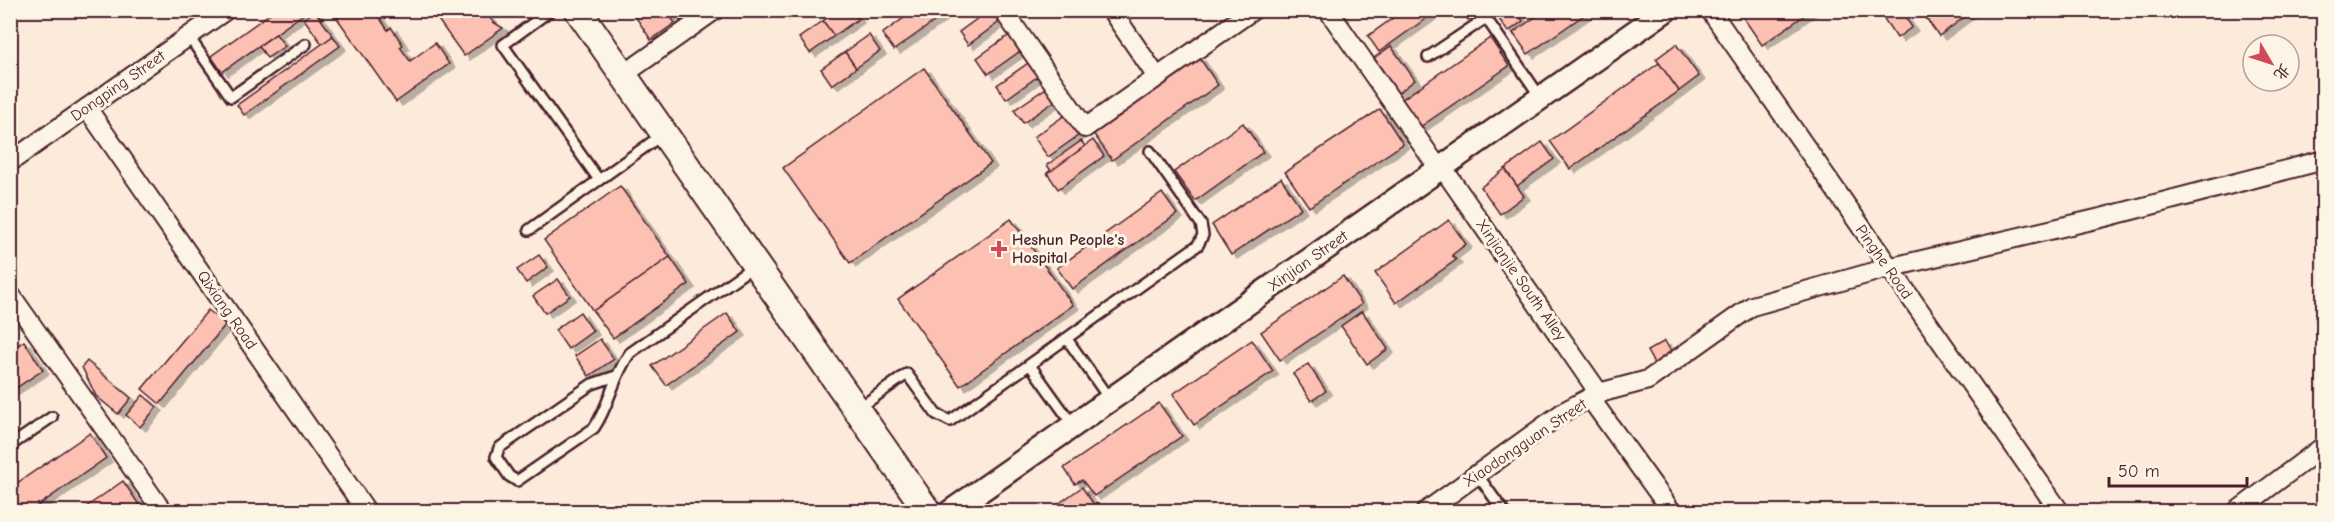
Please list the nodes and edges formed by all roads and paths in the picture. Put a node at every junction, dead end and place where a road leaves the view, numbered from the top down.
1 (226, 10) edge
2 (551, 10) edge
3 (560, 10) edge
4 (578, 10) edge
5 (715, 10) edge
6 (1002, 10) edge
7 (1111, 10) edge
8 (1253, 10) edge
9 (1328, 10) edge
10 (1666, 10) edge
11 (1710, 10) edge
12 (189, 37) junction
13 (306, 44) dead end
14 (1428, 57) dead end
15 (623, 75) junction
16 (1157, 77) junction
17 (1541, 98) junction
18 (87, 108) junction
19 (652, 142) junction
20 (1150, 151) dead end
21 (2324, 160) edge
22 (10, 162) edge
23 (1441, 168) junction
24 (599, 180) junction
25 (529, 230) dead end
26 (1888, 268) junction
27 (749, 269) junction
28 (10, 294) edge
29 (1067, 339) junction
30 (1030, 364) junction
31 (616, 376) junction
32 (1595, 395) junction
33 (1110, 400) junction
34 (857, 410) junction
35 (52, 417) dead end
36 (1073, 425) junction
37 (10, 446) edge
38 (2324, 446) edge
39 (1477, 474) junction
40 (163, 512) edge
41 (367, 512) edge
42 (909, 512) edge
43 (928, 512) edge
44 (950, 512) edge
45 (1425, 512) edge
46 (1504, 512) edge
47 (1672, 512) edge
48 (2060, 512) edge
49 (2236, 512) edge

1 - 12 street, Dongping Street
2 - 24 lane
3 - 19 main road
4 - 15 main road
5 - 15 street
6 - 16 street
7 - 16 street
8 - 16 street
9 - 23 street, Xinjianjie South Alley
10 - 17 street, Xinjian Street
11 - 26 street, Pinghe Road
12 - 13 lane
12 - 18 street, Dongping Street
14 - 17 lane
15 - 27 main road
17 - 23 street, Xinjian Street
18 - 22 street, Dongping Street
18 - 41 street, Qixiang Road
19 - 24 lane
19 - 27 main road
20 - 29 lane
21 - 26 street, Xiaodongguan Street
23 - 32 street, Xinjianjie South Alley
23 - 33 street, Xinjian Street
24 - 25 lane
26 - 32 street, Xiaodongguan Street
26 - 48 street, Pinghe Road
27 - 31 lane
27 - 34 main road
27 - 42 main road
28 - 40 street
29 - 30 lane
29 - 33 lane
30 - 34 lane
30 - 36 lane
31 - 31 lane
32 - 39 street, Xiaodongguan Street
32 - 47 street, Xinjianjie South Alley
33 - 36 street, Xinjian Street
34 - 43 main road
35 - 37 lane
36 - 44 street, Xinjian Street
38 - 49 street
39 - 45 street, Xiaodongguan Street
39 - 46 lane

